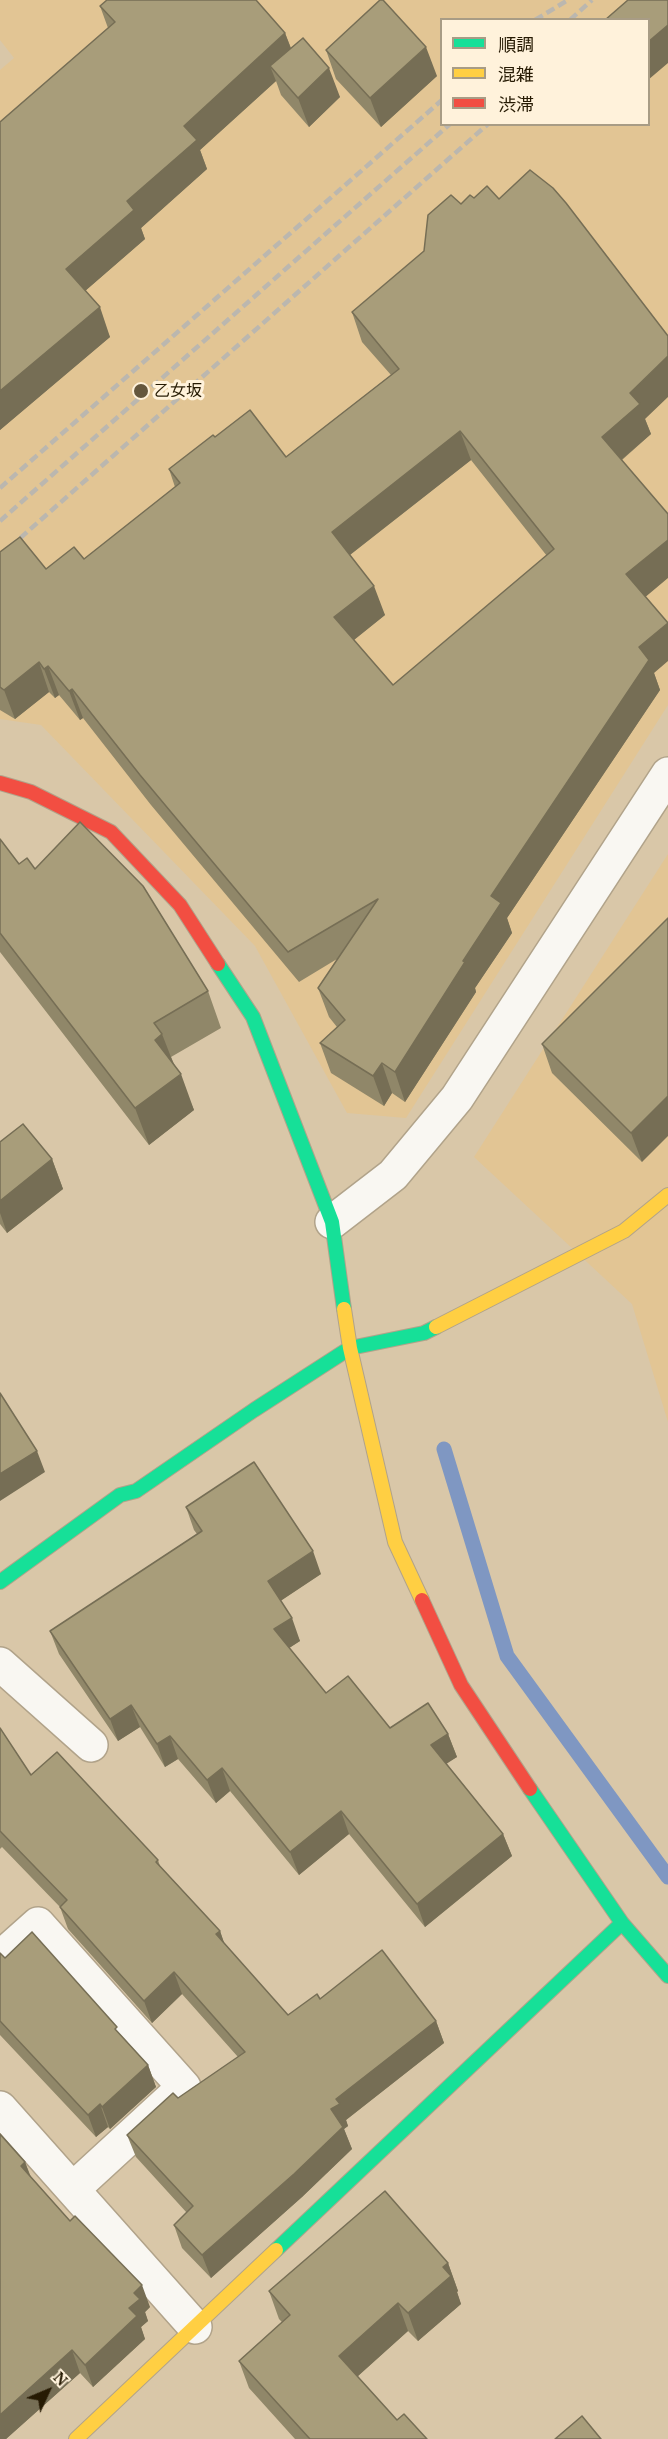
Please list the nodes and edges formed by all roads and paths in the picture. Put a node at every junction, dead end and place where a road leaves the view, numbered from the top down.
1 (668, 774) edge
2 (0, 783) edge
3 (668, 1195) edge
4 (332, 1222) junction
5 (350, 1348) junction
6 (0, 1582) edge
7 (0, 1665) edge
8 (91, 1745) dead end
9 (622, 1923) junction
10 (0, 1958) edge
11 (668, 1976) edge
12 (0, 2108) edge
13 (73, 2189) junction
14 (195, 2327) junction
15 (76, 2439) edge

1 - 4 street
2 - 4 street
3 - 5 street
4 - 5 street
5 - 6 street
5 - 9 street
7 - 8 street
9 - 11 street
9 - 14 street
10 - 13 street
12 - 13 street
13 - 14 street
14 - 15 street

